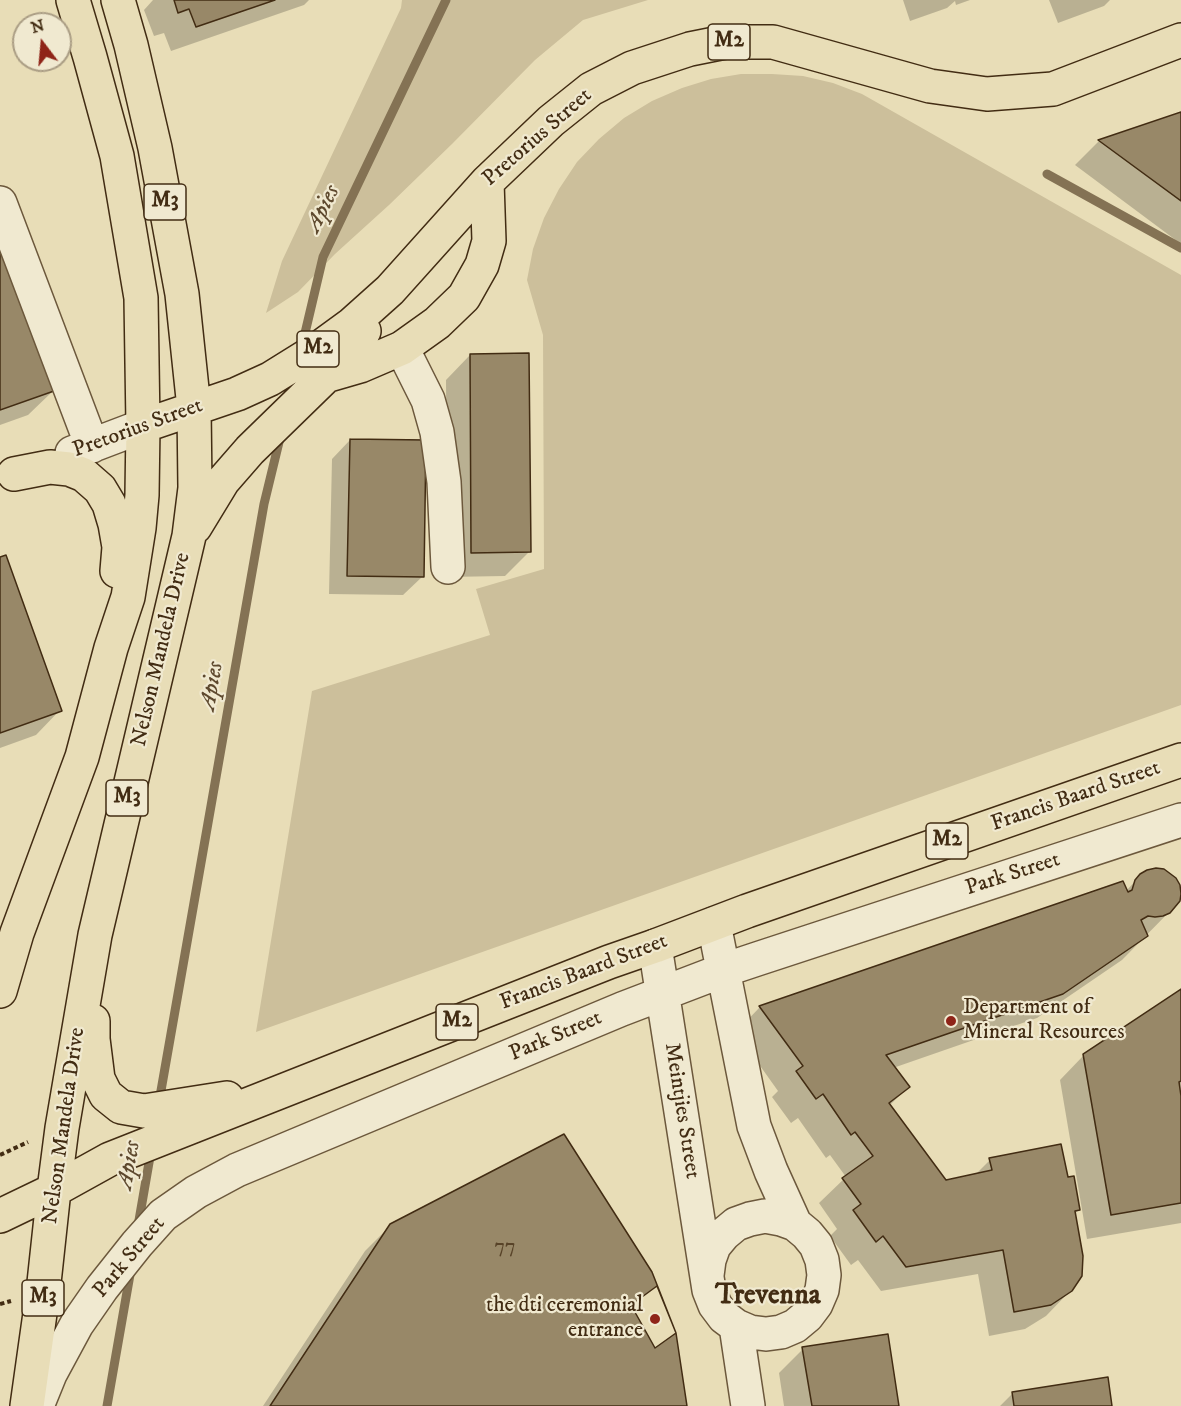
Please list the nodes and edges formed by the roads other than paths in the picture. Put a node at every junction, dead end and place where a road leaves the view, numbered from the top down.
1 (73, 0) edge
2 (118, 0) edge
3 (1181, 40) edge
4 (487, 182) junction
5 (0, 202) edge
6 (390, 290) junction
7 (402, 348) junction
8 (320, 382) junction
9 (194, 408) junction
10 (143, 426) junction
11 (92, 446) junction
12 (7, 476) edge
13 (189, 536) junction
14 (448, 567) dead end
15 (111, 648) junction
16 (1181, 760) edge
17 (1181, 820) edge
18 (714, 924) junction
19 (95, 935) junction
20 (656, 946) junction
21 (724, 970) junction
22 (0, 991) edge
23 (663, 994) junction
24 (201, 1112) junction
25 (54, 1190) junction
26 (0, 1216) edge
27 (795, 1224) junction
28 (707, 1275) junction
29 (736, 1326) junction
30 (27, 1406) edge
31 (37, 1406) edge
32 (748, 1406) edge

1 - 10 main road, Nelson Mandela Drive / M3
2 - 9 main road, Nelson Mandela Drive / M3
3 - 4 main road, Pretorius Street / M2
4 - 6 main road, Pretorius Street / M2
4 - 7 main road
5 - 11 street
6 - 8 main road
6 - 9 main road, Pretorius Street / M2
7 - 8 main road
7 - 14 street
8 - 13 main road
9 - 10 main road, Pretorius Street / M2
9 - 13 main road, Nelson Mandela Drive / M3
10 - 11 street, Pretorius Street
10 - 15 main road, Nelson Mandela Drive / M3
11 - 12 street, Pretorius Street
12 - 15 main road
13 - 19 main road, Nelson Mandela Drive / M3
15 - 22 main road, Nelson Mandela Drive / M3
16 - 18 main road, Francis Baard Street / M2
17 - 21 street, Park Street
18 - 20 main road, Francis Baard Street / M2
18 - 21 street
19 - 24 main road
19 - 25 main road, Nelson Mandela Drive / M3
20 - 23 street, Meintjies Street
20 - 24 main road, Francis Baard Street / M2
21 - 23 street, Park Street
21 - 27 street
23 - 28 street, Meintjies Street
23 - 31 street, Park Street
24 - 25 main road, Francis Baard Street / M2
25 - 26 main road, Francis Baard Street / M2
25 - 30 main road, Nelson Mandela Drive / M3
27 - 28 street
27 - 29 street
28 - 29 street
29 - 32 street

